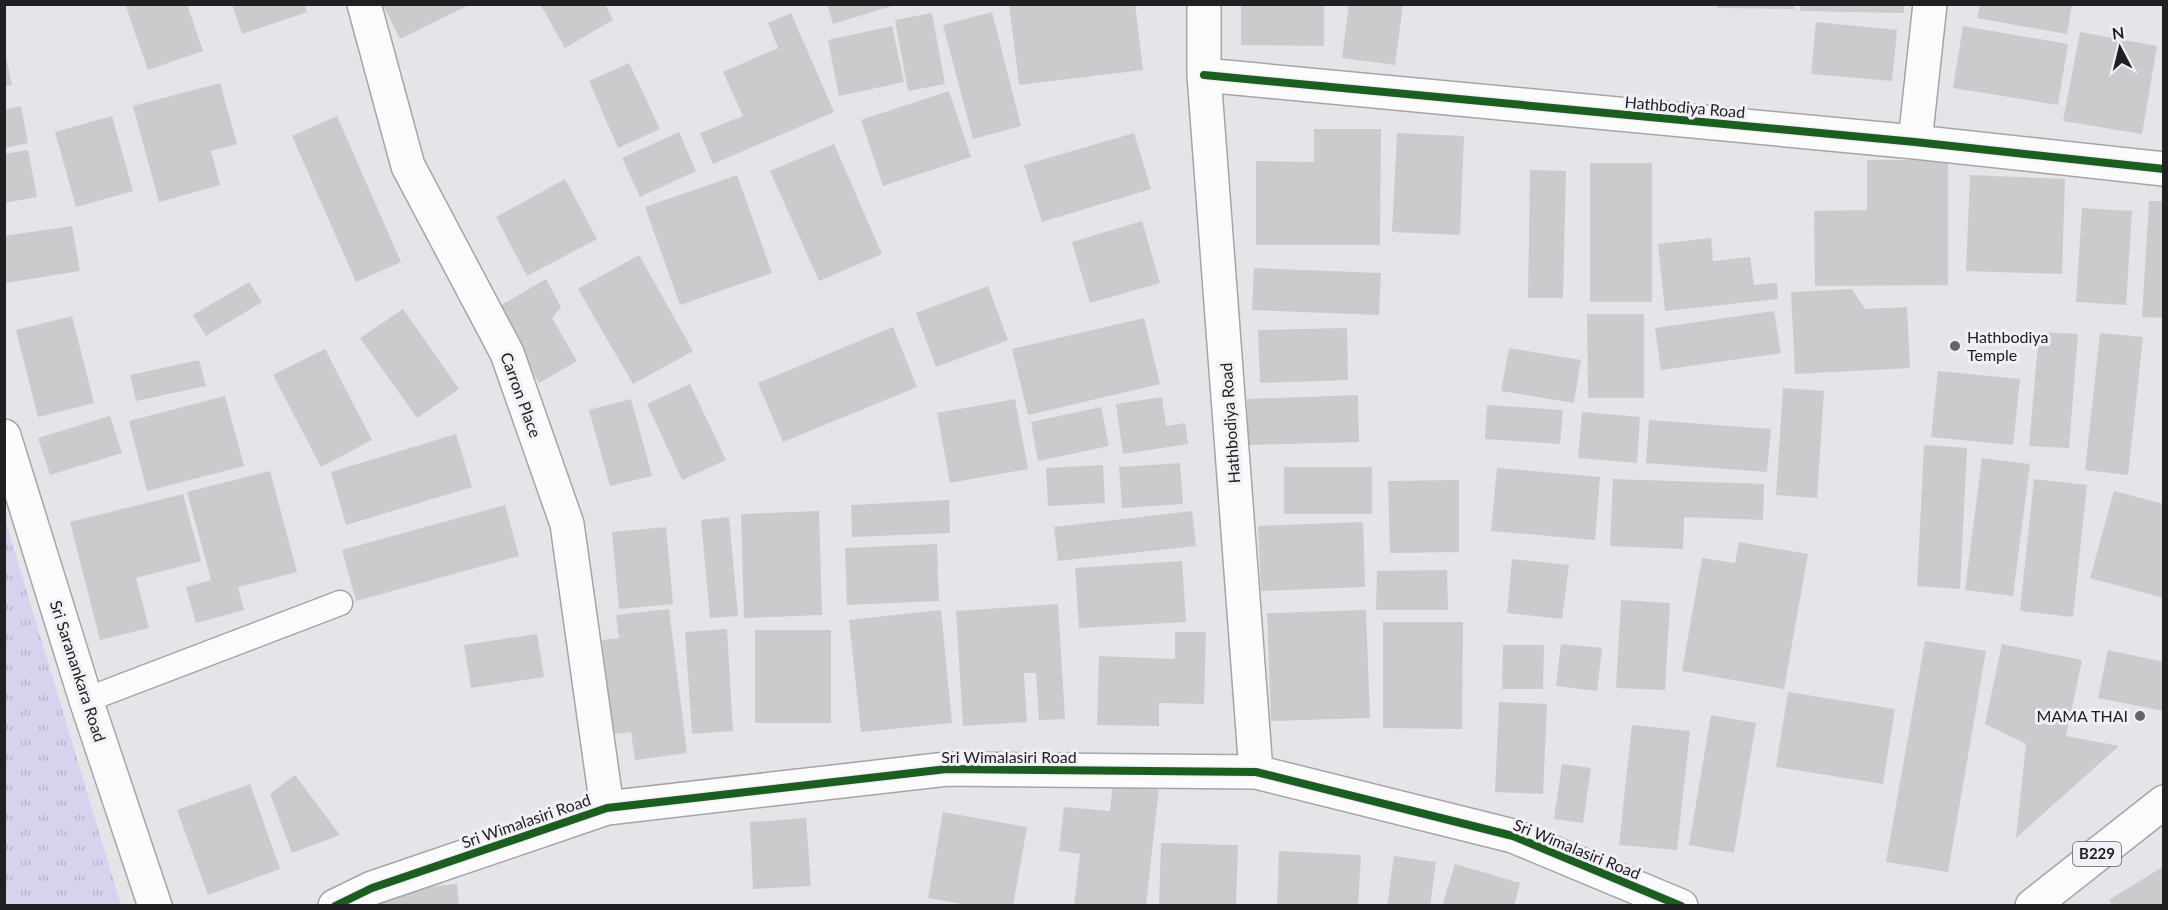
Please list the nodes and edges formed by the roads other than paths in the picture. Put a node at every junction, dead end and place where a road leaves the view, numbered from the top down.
1 (364, 4) edge
2 (1204, 4) edge
3 (1930, 4) edge
4 (1204, 75) junction
5 (1915, 142) junction
6 (2163, 169) edge
7 (6, 444) edge
8 (340, 603) dead end
9 (86, 700) junction
10 (1256, 772) junction
11 (2163, 802) edge
12 (607, 808) junction
13 (155, 906) edge
14 (335, 906) edge
15 (1681, 906) edge
16 (2032, 906) edge

1 - 12 street, Carron Place
2 - 4 street, Hathbodiya Road
3 - 5 street
4 - 5 street, Hathbodiya Road
4 - 10 street, Hathbodiya Road
5 - 6 street, Hathbodiya Road
7 - 9 street, Sri Saranankara Road
8 - 9 lane
9 - 13 street, Sri Saranankara Road
10 - 12 street, Sri Wimalasiri Road
10 - 15 street, Sri Wimalasiri Road
11 - 16 street, B229
12 - 14 street, Sri Wimalasiri Road

